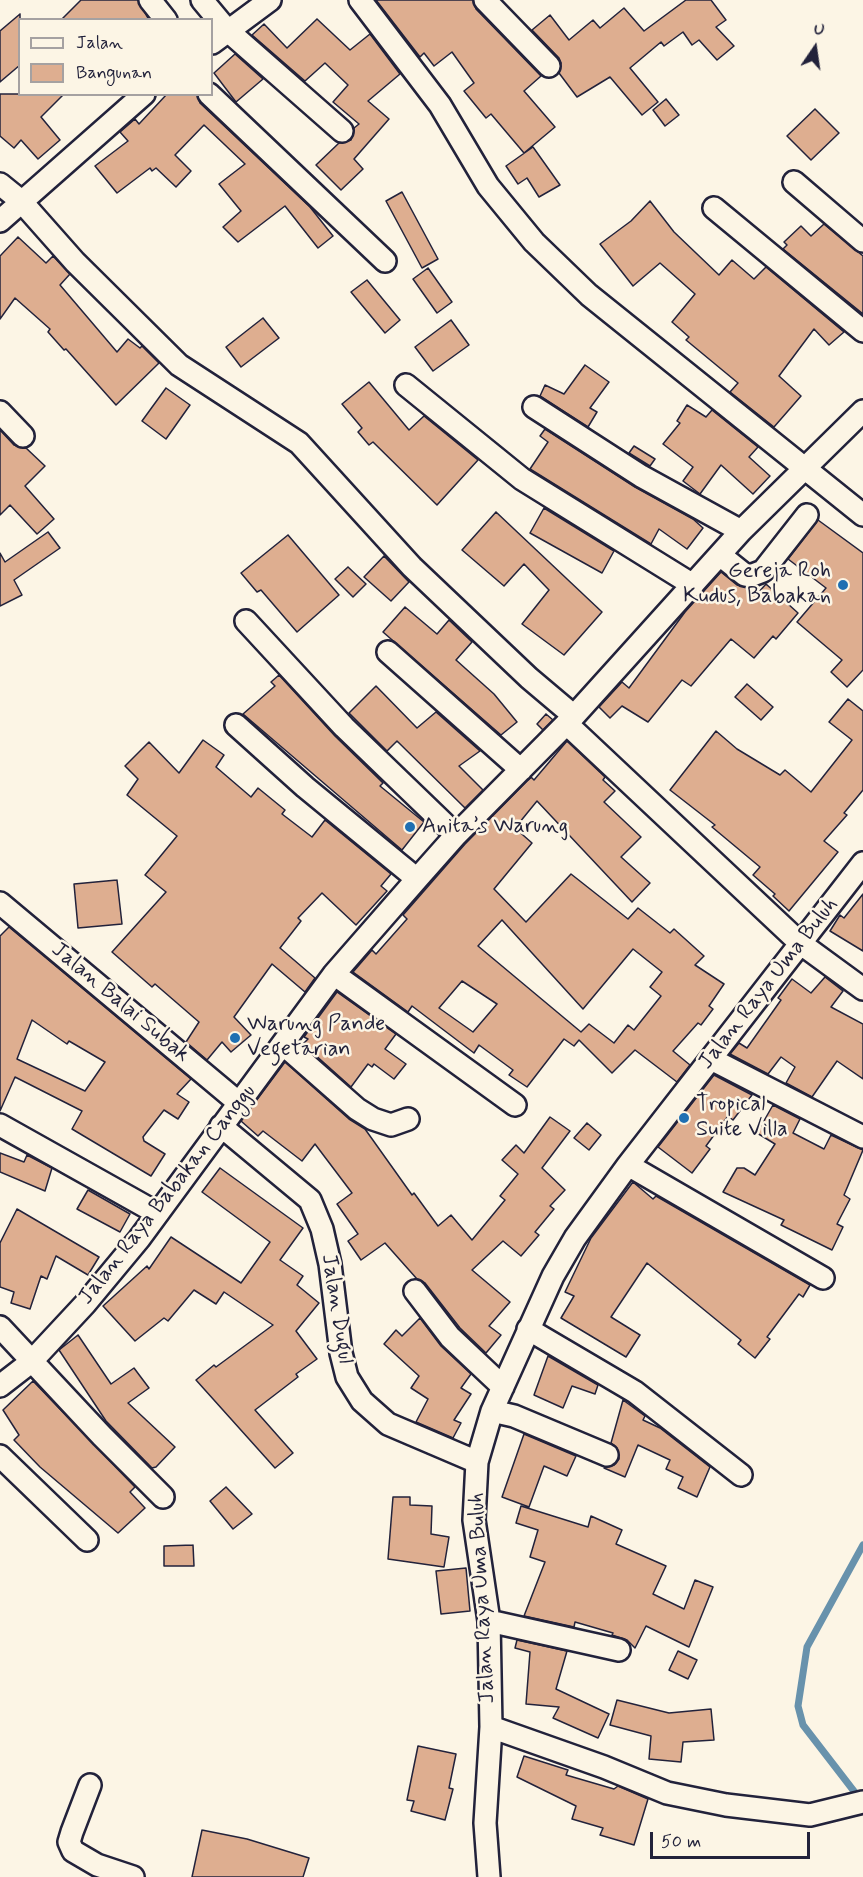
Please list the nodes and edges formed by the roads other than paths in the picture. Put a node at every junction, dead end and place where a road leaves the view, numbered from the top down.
1 (150, 0) edge
2 (202, 0) edge
3 (270, 0) edge
4 (360, 0) edge
5 (485, 0) edge
6 (164, 18) edge
7 (210, 18) edge
8 (219, 36) edge
9 (549, 66) dead end
10 (142, 96) edge
11 (211, 96) edge
12 (342, 131) dead end
13 (794, 182) dead end
14 (0, 184) edge
15 (21, 201) junction
16 (714, 208) dead end
17 (0, 221) edge
18 (863, 241) edge
19 (384, 261) dead end
20 (863, 331) edge
21 (406, 385) dead end
22 (534, 407) dead end
23 (863, 411) edge
24 (0, 412) edge
25 (23, 436) dead end
26 (806, 468) junction
27 (807, 515) dead end
28 (863, 515) edge
29 (741, 531) junction
30 (720, 555) junction
31 (693, 585) junction
32 (246, 621) dead end
33 (388, 652) dead end
34 (571, 720) junction
35 (236, 725) dead end
36 (521, 770) junction
37 (456, 835) junction
38 (860, 872) edge
39 (417, 879) junction
40 (0, 903) edge
41 (800, 943) junction
42 (334, 974) junction
43 (863, 989) edge
44 (283, 1044) junction
45 (711, 1059) junction
46 (239, 1103) junction
47 (515, 1105) dead end
48 (408, 1119) dead end
49 (0, 1125) edge
50 (221, 1126) junction
51 (863, 1137) edge
52 (628, 1165) junction
53 (157, 1213) junction
54 (823, 1278) dead end
55 (415, 1291) dead end
56 (0, 1328) edge
57 (528, 1329) junction
58 (32, 1362) junction
59 (0, 1386) edge
60 (503, 1387) junction
61 (492, 1411) junction
62 (607, 1455) dead end
63 (0, 1456) edge
64 (477, 1462) junction
65 (741, 1475) dead end
66 (164, 1497) dead end
67 (87, 1540) dead end
68 (489, 1622) junction
69 (620, 1650) dead end
70 (491, 1727) junction
71 (90, 1785) dead end
72 (863, 1802) edge
73 (133, 1877) edge
74 (489, 1877) edge

1 - 6 street
2 - 7 street
3 - 8 street
4 - 26 street
5 - 9 street
8 - 12 street
10 - 15 street
11 - 19 street
13 - 18 street
14 - 15 street
15 - 17 street
15 - 34 street
16 - 20 street
21 - 31 street
22 - 29 street
23 - 26 street, Jalan Raya Babakan Canggu
24 - 25 street
26 - 28 street
26 - 29 street, Jalan Raya Babakan Canggu
27 - 30 street
29 - 30 street, Jalan Raya Babakan Canggu
30 - 31 street, Jalan Raya Babakan Canggu
31 - 34 street, Jalan Raya Babakan Canggu
32 - 37 street
33 - 36 street
34 - 36 street, Jalan Raya Babakan Canggu
34 - 41 street
35 - 39 street
36 - 37 street, Jalan Raya Babakan Canggu
37 - 39 street, Jalan Raya Babakan Canggu
38 - 41 street, Jalan Raya Uma Buluh
39 - 42 street, Jalan Raya Babakan Canggu
40 - 46 street, Jalan Balai Subak
41 - 43 street
41 - 45 street, Jalan Raya Uma Buluh
42 - 44 street, Jalan Raya Babakan Canggu
42 - 47 street
44 - 46 street, Jalan Raya Babakan Canggu
44 - 48 street
45 - 51 street
45 - 52 street, Jalan Raya Uma Buluh
46 - 50 street, Jalan Raya Babakan Canggu
49 - 53 street
50 - 53 street, Jalan Raya Babakan Canggu
50 - 64 street, Jalan Dugul
52 - 54 street
52 - 57 street, Jalan Raya Uma Buluh
53 - 58 street, Jalan Raya Babakan Canggu
55 - 60 street
56 - 58 street
57 - 60 street, Jalan Raya Uma Buluh
57 - 65 street
58 - 59 street, Jalan Raya Babakan Canggu
58 - 66 street
60 - 61 street, Jalan Raya Uma Buluh
61 - 62 street
61 - 64 street, Jalan Raya Uma Buluh
63 - 67 street
64 - 68 street, Jalan Raya Uma Buluh
68 - 69 street
68 - 70 street, Jalan Raya Uma Buluh
70 - 72 street
70 - 74 street, Jalan Raya Uma Buluh
71 - 73 street

